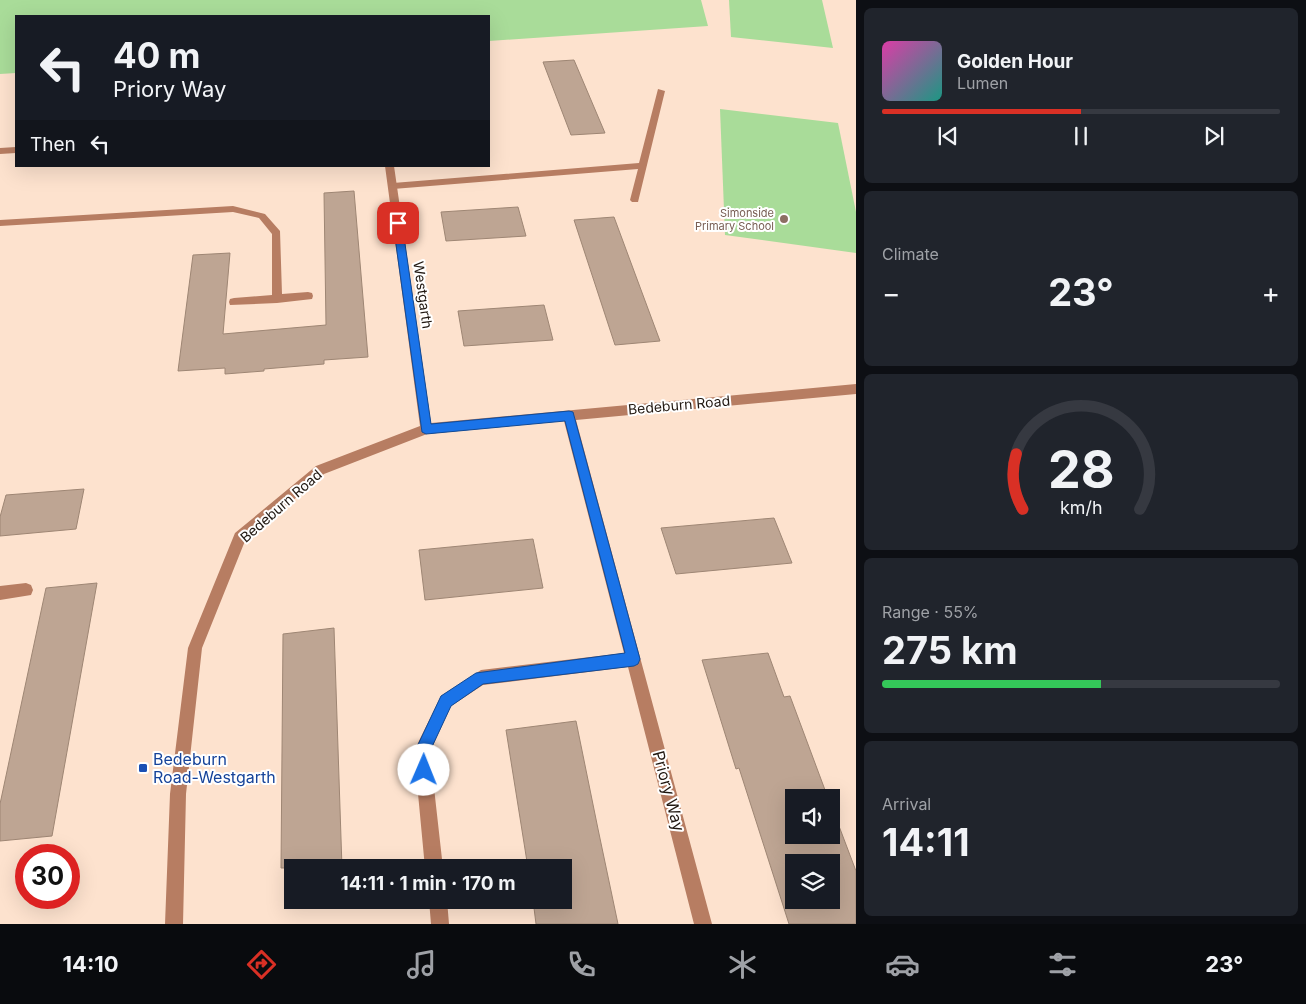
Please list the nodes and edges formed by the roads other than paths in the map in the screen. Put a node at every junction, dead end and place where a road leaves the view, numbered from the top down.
1 (661, 91) dead end
2 (0, 150) edge
3 (15, 150) edge
4 (643, 166) junction
5 (389, 167) edge
6 (392, 186) junction
7 (635, 200) dead end
8 (0, 223) edge
9 (308, 296) dead end
10 (277, 298) junction
11 (234, 302) dead end
12 (856, 389) edge
13 (569, 416) junction
14 (426, 429) junction
15 (26, 590) dead end
16 (0, 593) edge
17 (634, 659) junction
18 (433, 859) edge
19 (439, 909) edge
20 (174, 924) edge
21 (440, 924) edge
22 (704, 924) edge

1 - 4 street
2 - 3 street
4 - 6 street
4 - 7 street
5 - 6 street, Westgarth
6 - 14 street, Westgarth
8 - 10 street
9 - 10 street
10 - 11 street
12 - 13 street, Bedeburn Road
13 - 14 street, Bedeburn Road
13 - 17 street, Priory Way
14 - 20 street, Bedeburn Road
15 - 16 street
17 - 18 street
17 - 22 street, Priory Way
19 - 21 street

